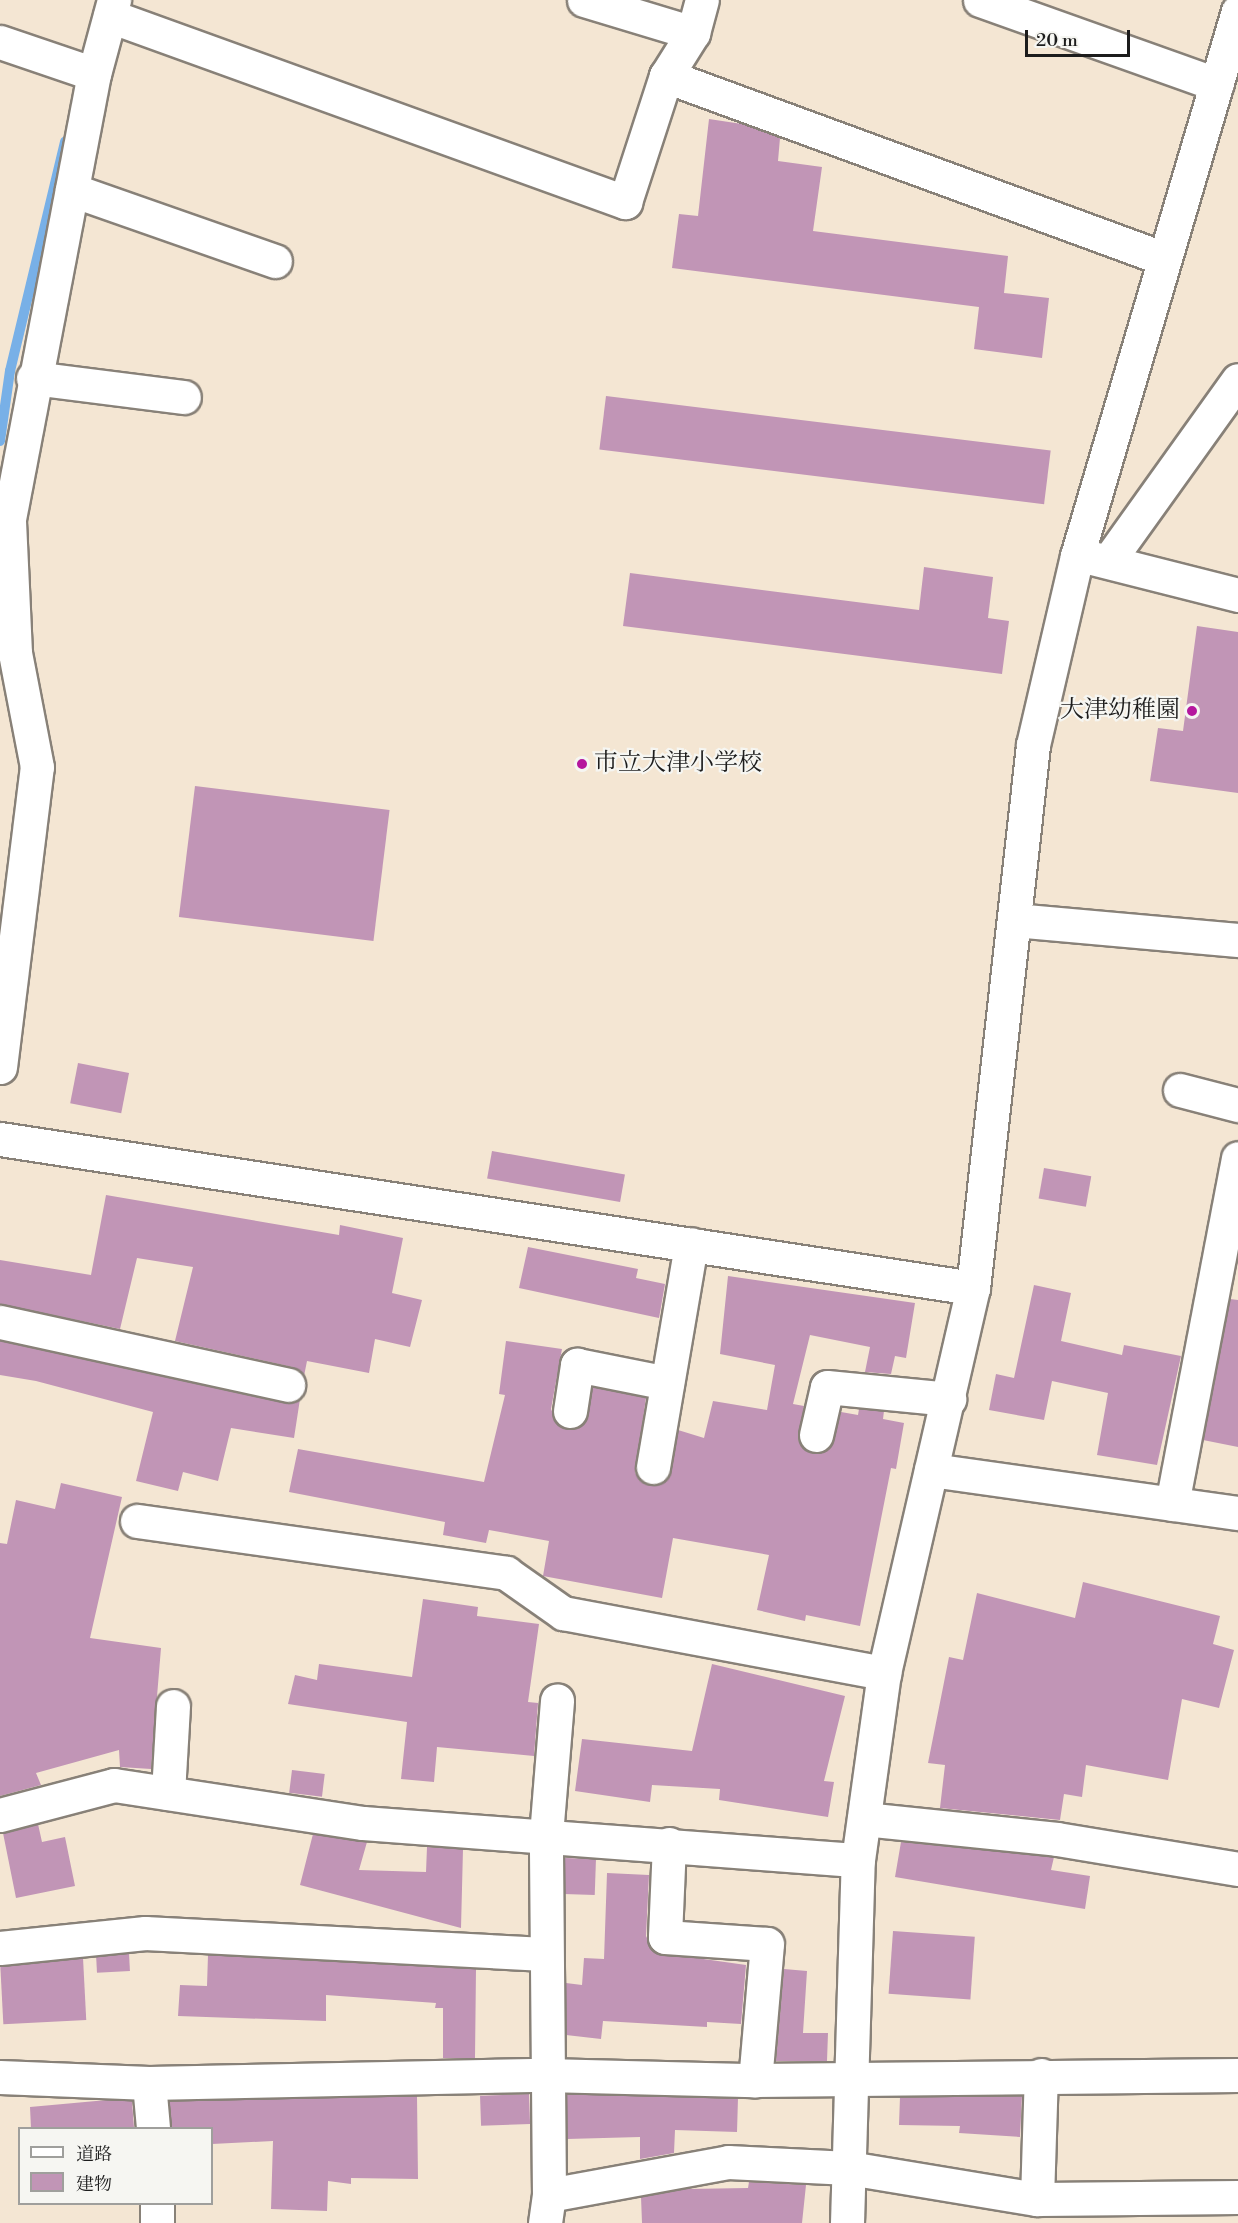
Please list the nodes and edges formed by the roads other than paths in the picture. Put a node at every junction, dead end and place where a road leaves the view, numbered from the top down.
1 (584, 0) edge
2 (702, 0) edge
3 (980, 0) edge
4 (112, 8) edge
5 (1238, 11) edge
6 (693, 33) junction
7 (0, 42) edge
8 (94, 74) junction
9 (666, 76) junction
10 (1216, 84) junction
11 (72, 190) junction
12 (1165, 259) junction
13 (275, 261) dead end
14 (33, 378) junction
15 (1238, 380) edge
16 (184, 397) dead end
17 (14, 415) edge
18 (4, 519) edge
19 (1077, 556) junction
20 (1109, 560) junction
21 (1238, 595) edge
22 (1014, 920) junction
23 (1238, 940) edge
24 (0, 1067) edge
25 (1180, 1090) dead end
26 (1238, 1105) edge
27 (0, 1139) edge
28 (1238, 1158) edge
29 (691, 1244) junction
30 (1227, 1270) edge
31 (973, 1288) junction
32 (0, 1322) edge
33 (667, 1383) junction
34 (288, 1384) dead end
35 (949, 1399) junction
36 (570, 1411) dead end
37 (816, 1435) dead end
38 (652, 1467) dead end
39 (931, 1470) junction
40 (1172, 1504) junction
41 (1238, 1513) edge
42 (136, 1521) dead end
43 (884, 1673) junction
44 (557, 1700) dead end
45 (173, 1706) dead end
46 (168, 1794) junction
47 (0, 1815) edge
48 (864, 1819) junction
49 (546, 1835) junction
50 (669, 1844) junction
51 (858, 1860) junction
52 (1238, 1869) edge
53 (0, 1948) edge
54 (544, 1954) junction
55 (545, 2075) junction
56 (1041, 2075) junction
57 (1238, 2075) edge
58 (0, 2077) edge
59 (852, 2077) junction
60 (755, 2080) junction
61 (149, 2083) junction
62 (153, 2127) edge
63 (849, 2168) junction
64 (1238, 2197) edge
65 (1037, 2199) junction
66 (157, 2205) edge
67 (547, 2209) edge
68 (157, 2223) edge
69 (847, 2223) edge

1 - 6 street
2 - 6 street
3 - 10 street
4 - 8 street
4 - 9 street
5 - 10 street
6 - 9 street
7 - 8 street
8 - 11 street
9 - 12 street
10 - 12 street
11 - 13 street
11 - 14 street
12 - 19 street
14 - 16 street
14 - 17 street
15 - 20 street
17 - 18 street
18 - 24 street
19 - 20 street
19 - 22 street
20 - 21 street
22 - 23 street
22 - 31 street
25 - 26 street
27 - 29 street
28 - 30 street
29 - 31 street
29 - 33 street
30 - 40 street
31 - 35 street
32 - 34 street
33 - 36 street
33 - 38 street
35 - 37 street
35 - 39 street
39 - 40 street
39 - 43 street
40 - 41 street
42 - 43 street
43 - 48 street
44 - 49 street
45 - 46 street
46 - 47 street
46 - 49 street
48 - 51 street
48 - 52 street
49 - 50 street
49 - 54 street
50 - 51 street
50 - 60 street
51 - 59 street
53 - 54 street
54 - 55 street
55 - 60 street
55 - 61 street
55 - 67 street
56 - 57 street
56 - 59 street
56 - 65 street
58 - 61 street
59 - 60 street
59 - 63 street
61 - 62 street
63 - 65 street
63 - 67 street
63 - 69 street
64 - 65 street
66 - 68 street

